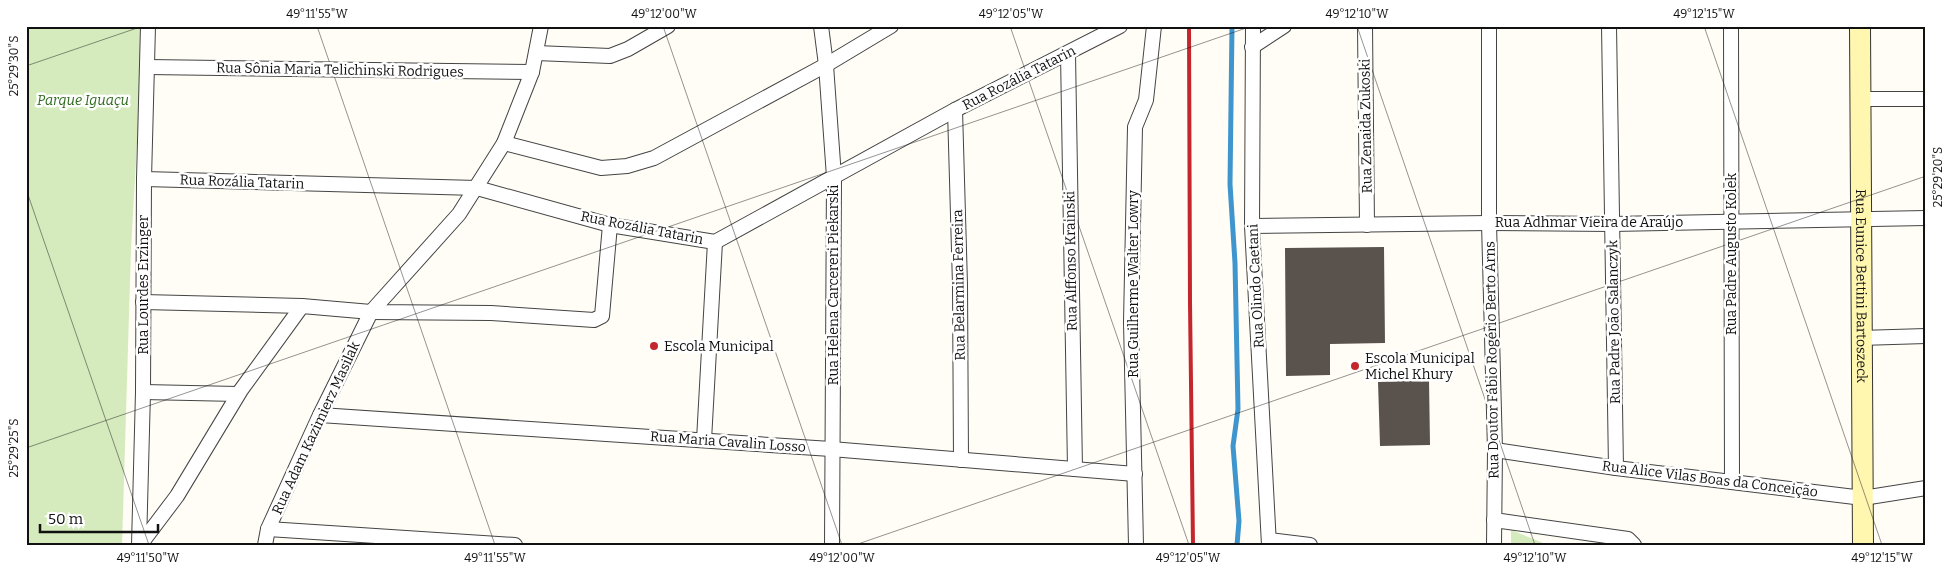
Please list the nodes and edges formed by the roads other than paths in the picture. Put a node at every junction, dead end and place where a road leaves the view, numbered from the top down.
1 (148, 26) edge
2 (541, 26) edge
3 (668, 26) edge
4 (821, 26) edge
5 (892, 26) edge
6 (1120, 26) edge
7 (1154, 26) edge
8 (1253, 26) edge
9 (1284, 26) edge
10 (1365, 26) edge
11 (1489, 26) edge
12 (1609, 26) edge
13 (1731, 26) edge
14 (1860, 26) edge
15 (1252, 47) junction
16 (536, 53) junction
17 (1068, 54) junction
18 (826, 65) junction
19 (148, 67) junction
20 (532, 72) junction
21 (1861, 99) junction
22 (1926, 99) edge
23 (956, 110) junction
24 (504, 143) junction
25 (834, 176) junction
26 (144, 179) junction
27 (477, 188) junction
28 (1926, 218) edge
29 (1862, 219) junction
30 (1731, 220) junction
31 (1489, 223) junction
32 (610, 224) junction
33 (1612, 224) junction
34 (1367, 225) junction
35 (1252, 226) junction
36 (715, 242) junction
37 (143, 302) junction
38 (302, 306) junction
39 (371, 312) junction
40 (1926, 336) edge
41 (1860, 338) junction
42 (143, 392) junction
43 (238, 394) junction
44 (320, 415) junction
45 (704, 440) junction
46 (831, 449) junction
47 (1495, 450) junction
48 (961, 460) junction
49 (1616, 468) junction
50 (1075, 469) junction
51 (1134, 474) junction
52 (1732, 482) junction
53 (1926, 488) edge
54 (1863, 498) junction
55 (1494, 520) junction
56 (268, 529) junction
57 (1269, 542) edge
58 (140, 545) edge
59 (265, 545) edge
60 (515, 545) edge
61 (832, 545) edge
62 (1136, 545) edge
63 (1310, 545) edge
64 (1494, 545) edge
65 (1634, 545) edge
66 (1863, 545) edge

1 - 19 street, Rua Lourdes Erzinger
2 - 16 street, Rua Adam Kazimierz Masilak
3 - 16 street
4 - 18 street, Rua Helena Carcereri Piekarski
5 - 18 street
6 - 17 street, Rua Rozália Tatarin
7 - 51 street, Rua Guilherme Walter Lowry
8 - 15 street, Rua Olindo Caetani
9 - 15 street
10 - 34 street, Rua Zenaida Zukoski
11 - 31 street, Rua Doutor Fábio Rogério Berto Arns
12 - 33 street, Rua Padre João Salanczyk
13 - 30 street, Rua Padre Augusto Kolek
14 - 21 street, Rua Eunice Bettini Bartoszeck
15 - 35 street, Rua Olindo Caetani
16 - 20 street, Rua Adam Kazimierz Masilak
17 - 23 street, Rua Rozália Tatarin
17 - 50 street, Rua Alffonso Krainski
18 - 24 street
18 - 25 street, Rua Helena Carcereri Piekarski
19 - 20 street, Rua Sônia Maria Telichinski Rodrigues
19 - 26 street, Rua Lourdes Erzinger
20 - 24 street, Rua Adam Kazimierz Masilak
21 - 22 street
21 - 29 street, Rua Eunice Bettini Bartoszeck
23 - 25 street, Rua Rozália Tatarin
23 - 48 street, Rua Belarmina Ferreira
24 - 27 street, Rua Adam Kazimierz Masilak
25 - 36 street, Rua Rozália Tatarin
25 - 46 street, Rua Helena Carcereri Piekarski
26 - 27 street, Rua Rozália Tatarin
26 - 37 street, Rua Lourdes Erzinger
27 - 32 street, Rua Rozália Tatarin
27 - 39 street, Rua Adam Kazimierz Masilak
28 - 29 street, Rua Adhmar Vieira de Araújo
29 - 30 street, Rua Adhmar Vieira de Araújo
29 - 41 street, Rua Eunice Bettini Bartoszeck
30 - 33 street, Rua Adhmar Vieira de Araújo
30 - 52 street, Rua Padre Augusto Kolek
31 - 33 street, Rua Adhmar Vieira de Araújo
31 - 34 street, Rua Adhmar Vieira de Araújo
31 - 47 street, Rua Doutor Fábio Rogério Berto Arns
32 - 36 street, Rua Rozália Tatarin
32 - 39 street
33 - 49 street, Rua Padre João Salanczyk
34 - 35 street, Rua Adhmar Vieira de Araújo
35 - 57 street, Rua Olindo Caetani
36 - 45 street
37 - 38 street
37 - 42 street, Rua Lourdes Erzinger
38 - 39 street
38 - 43 street
39 - 44 street, Rua Adam Kazimierz Masilak
40 - 41 street
41 - 54 street, Rua Eunice Bettini Bartoszeck
42 - 43 street
42 - 58 street, Rua Lourdes Erzinger
43 - 58 street
44 - 45 street, Rua Maria Cavalin Losso
44 - 56 street, Rua Adam Kazimierz Masilak
45 - 46 street, Rua Maria Cavalin Losso
46 - 48 street, Rua Maria Cavalin Losso
46 - 61 street, Rua Helena Carcereri Piekarski
47 - 49 street, Rua Alice Vilas Boas da Conceição
47 - 55 street, Rua Doutor Fábio Rogério Berto Arns
48 - 50 street, Rua Maria Cavalin Losso
49 - 52 street, Rua Alice Vilas Boas da Conceição
50 - 51 street, Rua Maria Cavalin Losso
51 - 62 street, Rua Guilherme Walter Lowry
52 - 54 street, Rua Alice Vilas Boas da Conceição
53 - 54 street, Rua Alice Vilas Boas da Conceição
54 - 66 street, Rua Eunice Bettini Bartoszeck
55 - 64 street, Rua Doutor Fábio Rogério Berto Arns
55 - 65 street
56 - 59 street, Rua Adam Kazimierz Masilak
56 - 60 street
57 - 63 street

